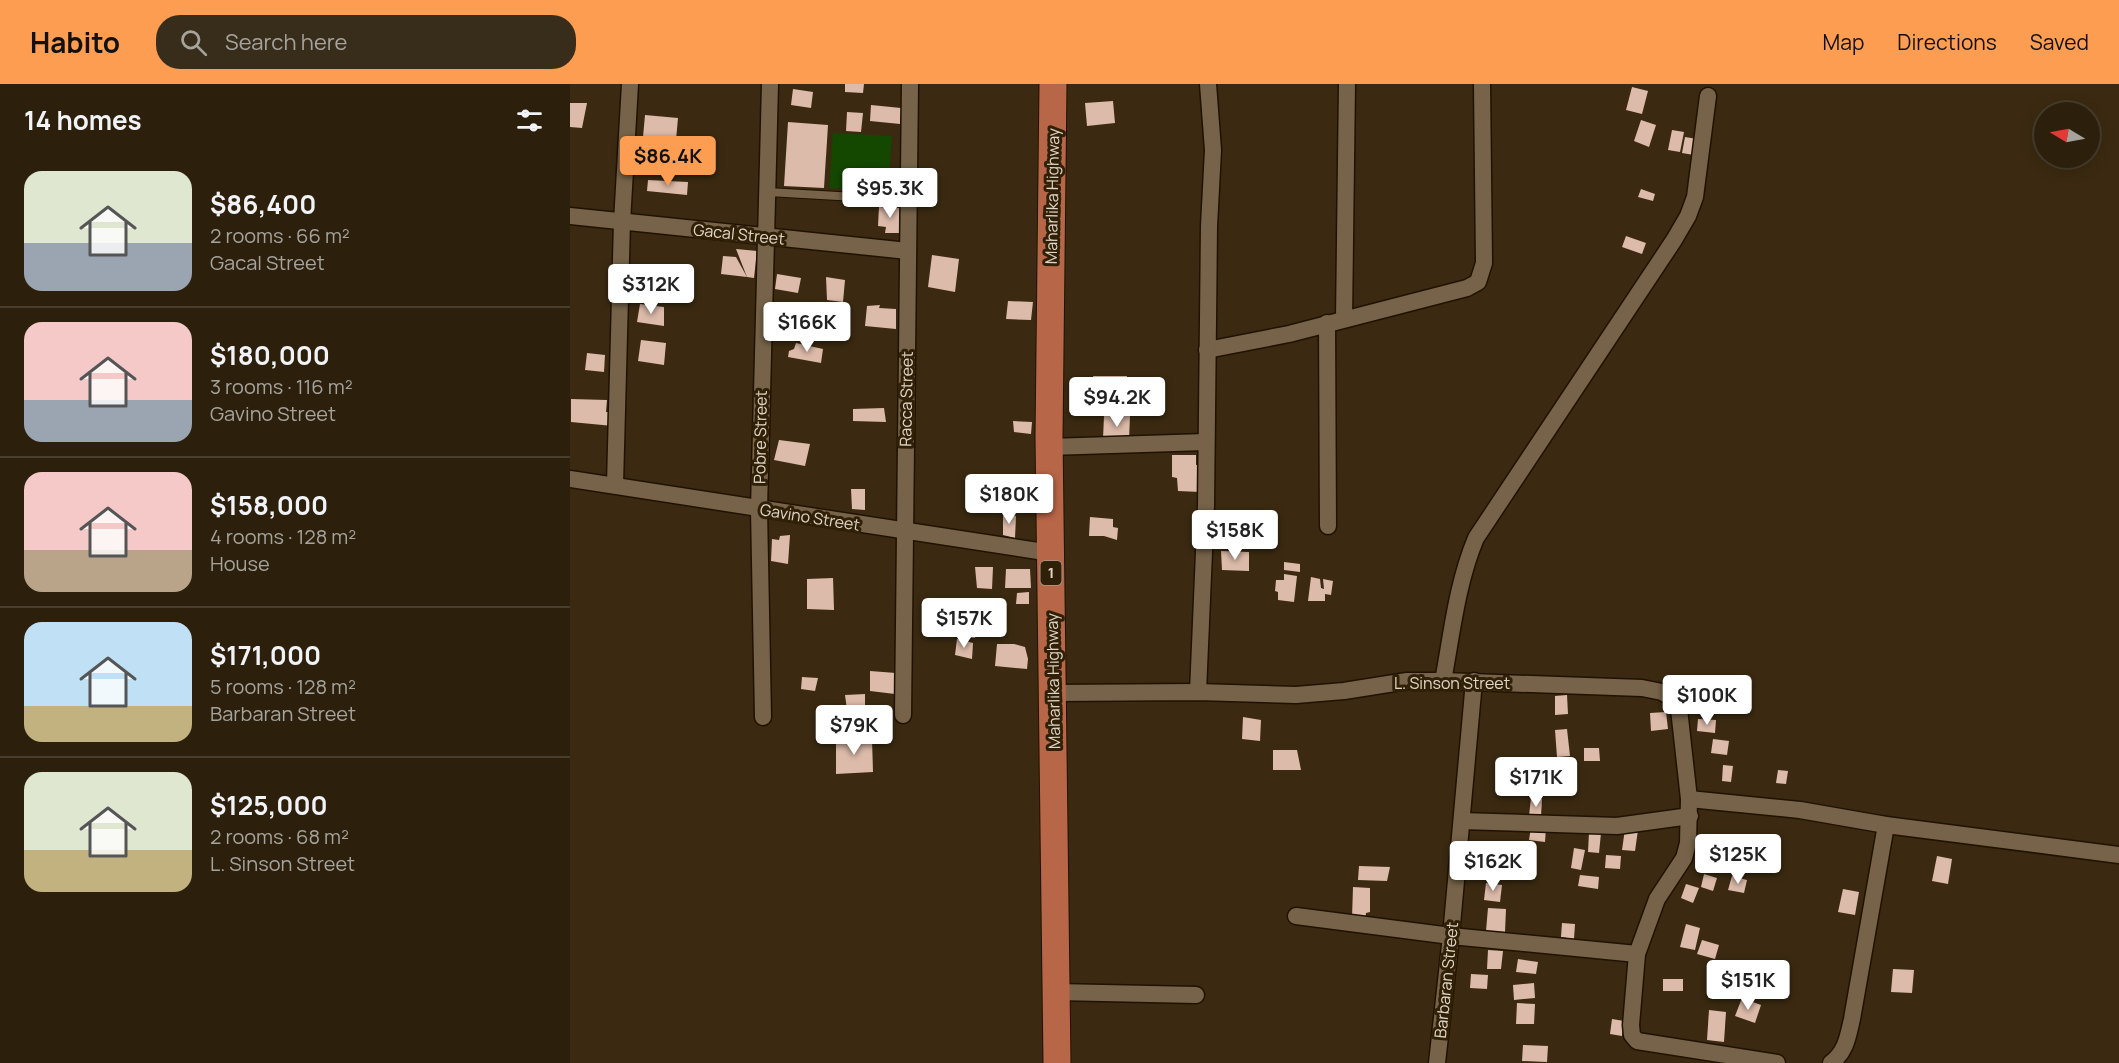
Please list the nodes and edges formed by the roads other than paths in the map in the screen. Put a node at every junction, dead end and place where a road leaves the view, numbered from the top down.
1 (630, 84) edge
2 (770, 84) edge
3 (910, 84) edge
4 (1053, 84) edge
5 (1208, 84) edge
6 (1347, 84) edge
7 (1482, 84) edge
8 (1708, 96) dead end
9 (768, 192) junction
10 (908, 200) junction
11 (570, 216) edge
12 (622, 222) junction
13 (766, 236) junction
14 (908, 251) junction
15 (1344, 319) junction
16 (1327, 323) junction
17 (1207, 350) junction
18 (1206, 442) junction
19 (1049, 447) junction
20 (570, 479) edge
21 (615, 485) junction
22 (759, 509) junction
23 (1328, 526) dead end
24 (905, 532) junction
25 (1051, 553) junction
26 (1443, 681) junction
27 (1474, 681) junction
28 (1198, 692) junction
29 (1054, 693) junction
30 (903, 715) dead end
31 (763, 717) dead end
32 (1689, 807) junction
33 (1462, 821) junction
34 (1886, 825) junction
35 (2119, 855) edge
36 (1296, 916) dead end
37 (1451, 936) junction
38 (1637, 954) junction
39 (1056, 992) junction
40 (1196, 995) dead end
41 (1057, 1063) edge
42 (1437, 1063) edge
43 (1777, 1063) edge
44 (1832, 1063) edge

1 - 12 street
2 - 9 street, Pobre Street
3 - 10 street, Racca Street
4 - 19 highway, Maharlika Highway / 1
5 - 17 street
6 - 15 street
7 - 15 street
8 - 26 street
9 - 10 lane
9 - 13 street, Pobre Street
10 - 14 street, Racca Street
11 - 12 street, Gacal Street
12 - 13 street, Gacal Street
12 - 21 street
13 - 14 street, Gacal Street
13 - 22 street, Pobre Street
14 - 24 street, Racca Street
15 - 16 street
16 - 17 street
16 - 23 street
17 - 18 street
18 - 19 street
18 - 28 street
19 - 25 highway, Maharlika Highway / 1
20 - 21 street, Gavino Street
21 - 22 street, Gavino Street
22 - 24 street, Gavino Street
22 - 31 street, Pobre Street
24 - 25 street, Gavino Street
24 - 30 street, Racca Street
25 - 29 highway, Maharlika Highway / 1
26 - 27 street, L. Sinson Street
26 - 28 street, L. Sinson Street
27 - 32 street, L. Sinson Street
27 - 33 street, Barbaran Street
28 - 29 street, L. Sinson Street
29 - 39 highway, Maharlika Highway / 1
32 - 33 street
32 - 34 street
32 - 38 street
33 - 37 street, Barbaran Street
34 - 35 street
34 - 44 street
36 - 37 street
37 - 38 street
37 - 42 street, Barbaran Street
38 - 43 street
39 - 40 street
39 - 41 highway, Maharlika Highway / 1

